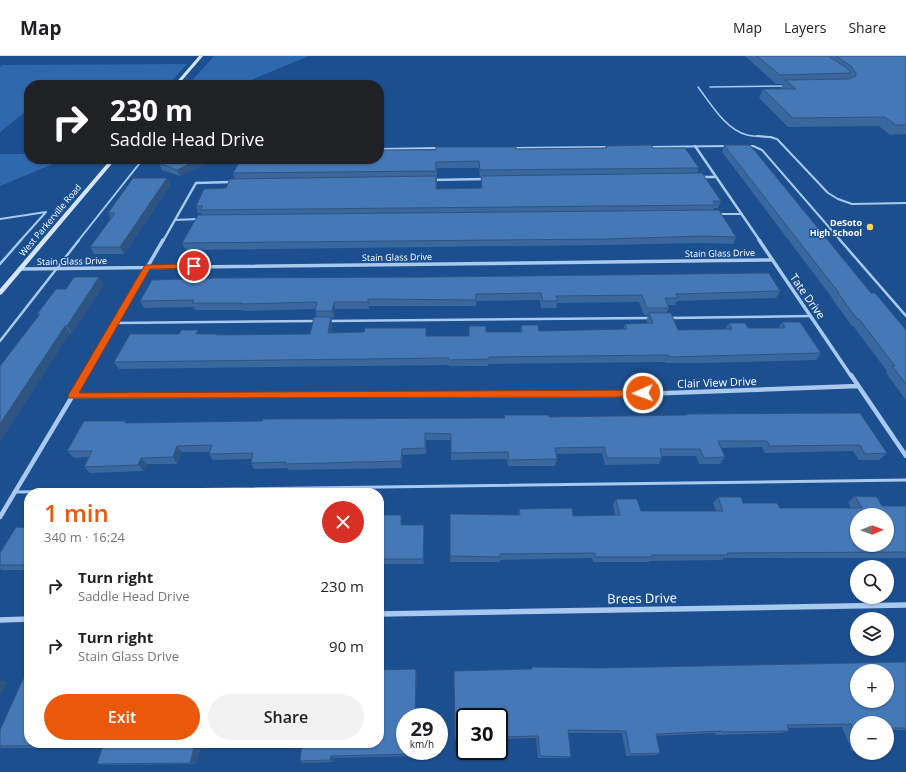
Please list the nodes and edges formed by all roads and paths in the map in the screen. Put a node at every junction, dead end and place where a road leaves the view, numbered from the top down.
1 (201, 56) edge
2 (180, 80) edge
3 (788, 86) edge
4 (698, 87) dead end
5 (710, 87) dead end
6 (695, 146) junction
7 (731, 146) edge
8 (746, 146) edge
9 (616, 147) edge
10 (647, 147) edge
11 (442, 148) edge
12 (513, 148) edge
13 (384, 149) edge
14 (110, 164) edge
15 (139, 164) edge
16 (700, 177) edge
17 (716, 177) junction
18 (492, 179) edge
19 (428, 180) edge
20 (236, 182) edge
21 (906, 203) edge
22 (710, 214) edge
23 (742, 214) junction
24 (0, 219) edge
25 (175, 220) junction
26 (199, 220) edge
27 (772, 260) junction
28 (0, 264) edge
29 (148, 267) junction
30 (21, 269) junction
31 (57, 269) junction
32 (0, 293) edge
33 (811, 316) junction
34 (906, 316) edge
35 (651, 318) edge
36 (667, 318) edge
37 (116, 323) junction
38 (0, 341) edge
39 (858, 386) junction
40 (72, 396) junction
41 (906, 456) edge
42 (906, 480) edge
43 (311, 488) edge
44 (14, 492) junction
45 (24, 492) edge
46 (0, 517) edge
47 (906, 605) edge
48 (384, 614) edge
49 (24, 619) edge
50 (0, 620) edge

1 - 2 main road
3 - 5 lane
4 - 21 lane
6 - 7 lane
6 - 10 lane
6 - 17 street, Tate Drive
8 - 34 lane
9 - 12 lane
11 - 13 lane
14 - 30 main road, West Parkerville Road
15 - 31 lane
16 - 17 street
17 - 23 street, Tate Drive
18 - 19 street
20 - 25 street
22 - 23 lane
23 - 27 street, Tate Drive
24 - 28 lane
25 - 26 lane
25 - 29 street
27 - 29 street, Stain Glass Drive
27 - 33 street, Tate Drive
29 - 31 street, Stain Glass Drive
29 - 37 street
30 - 31 street, Stain Glass Drive
30 - 32 main road, West Parkerville Road
31 - 38 lane
33 - 36 lane
33 - 39 street, Tate Drive
35 - 37 lane
37 - 40 street
39 - 40 street, Clair View Drive
39 - 41 street, Tate Drive
40 - 44 street
42 - 43 lane
44 - 45 lane
44 - 46 street
47 - 48 street, Brees Drive
49 - 50 street

